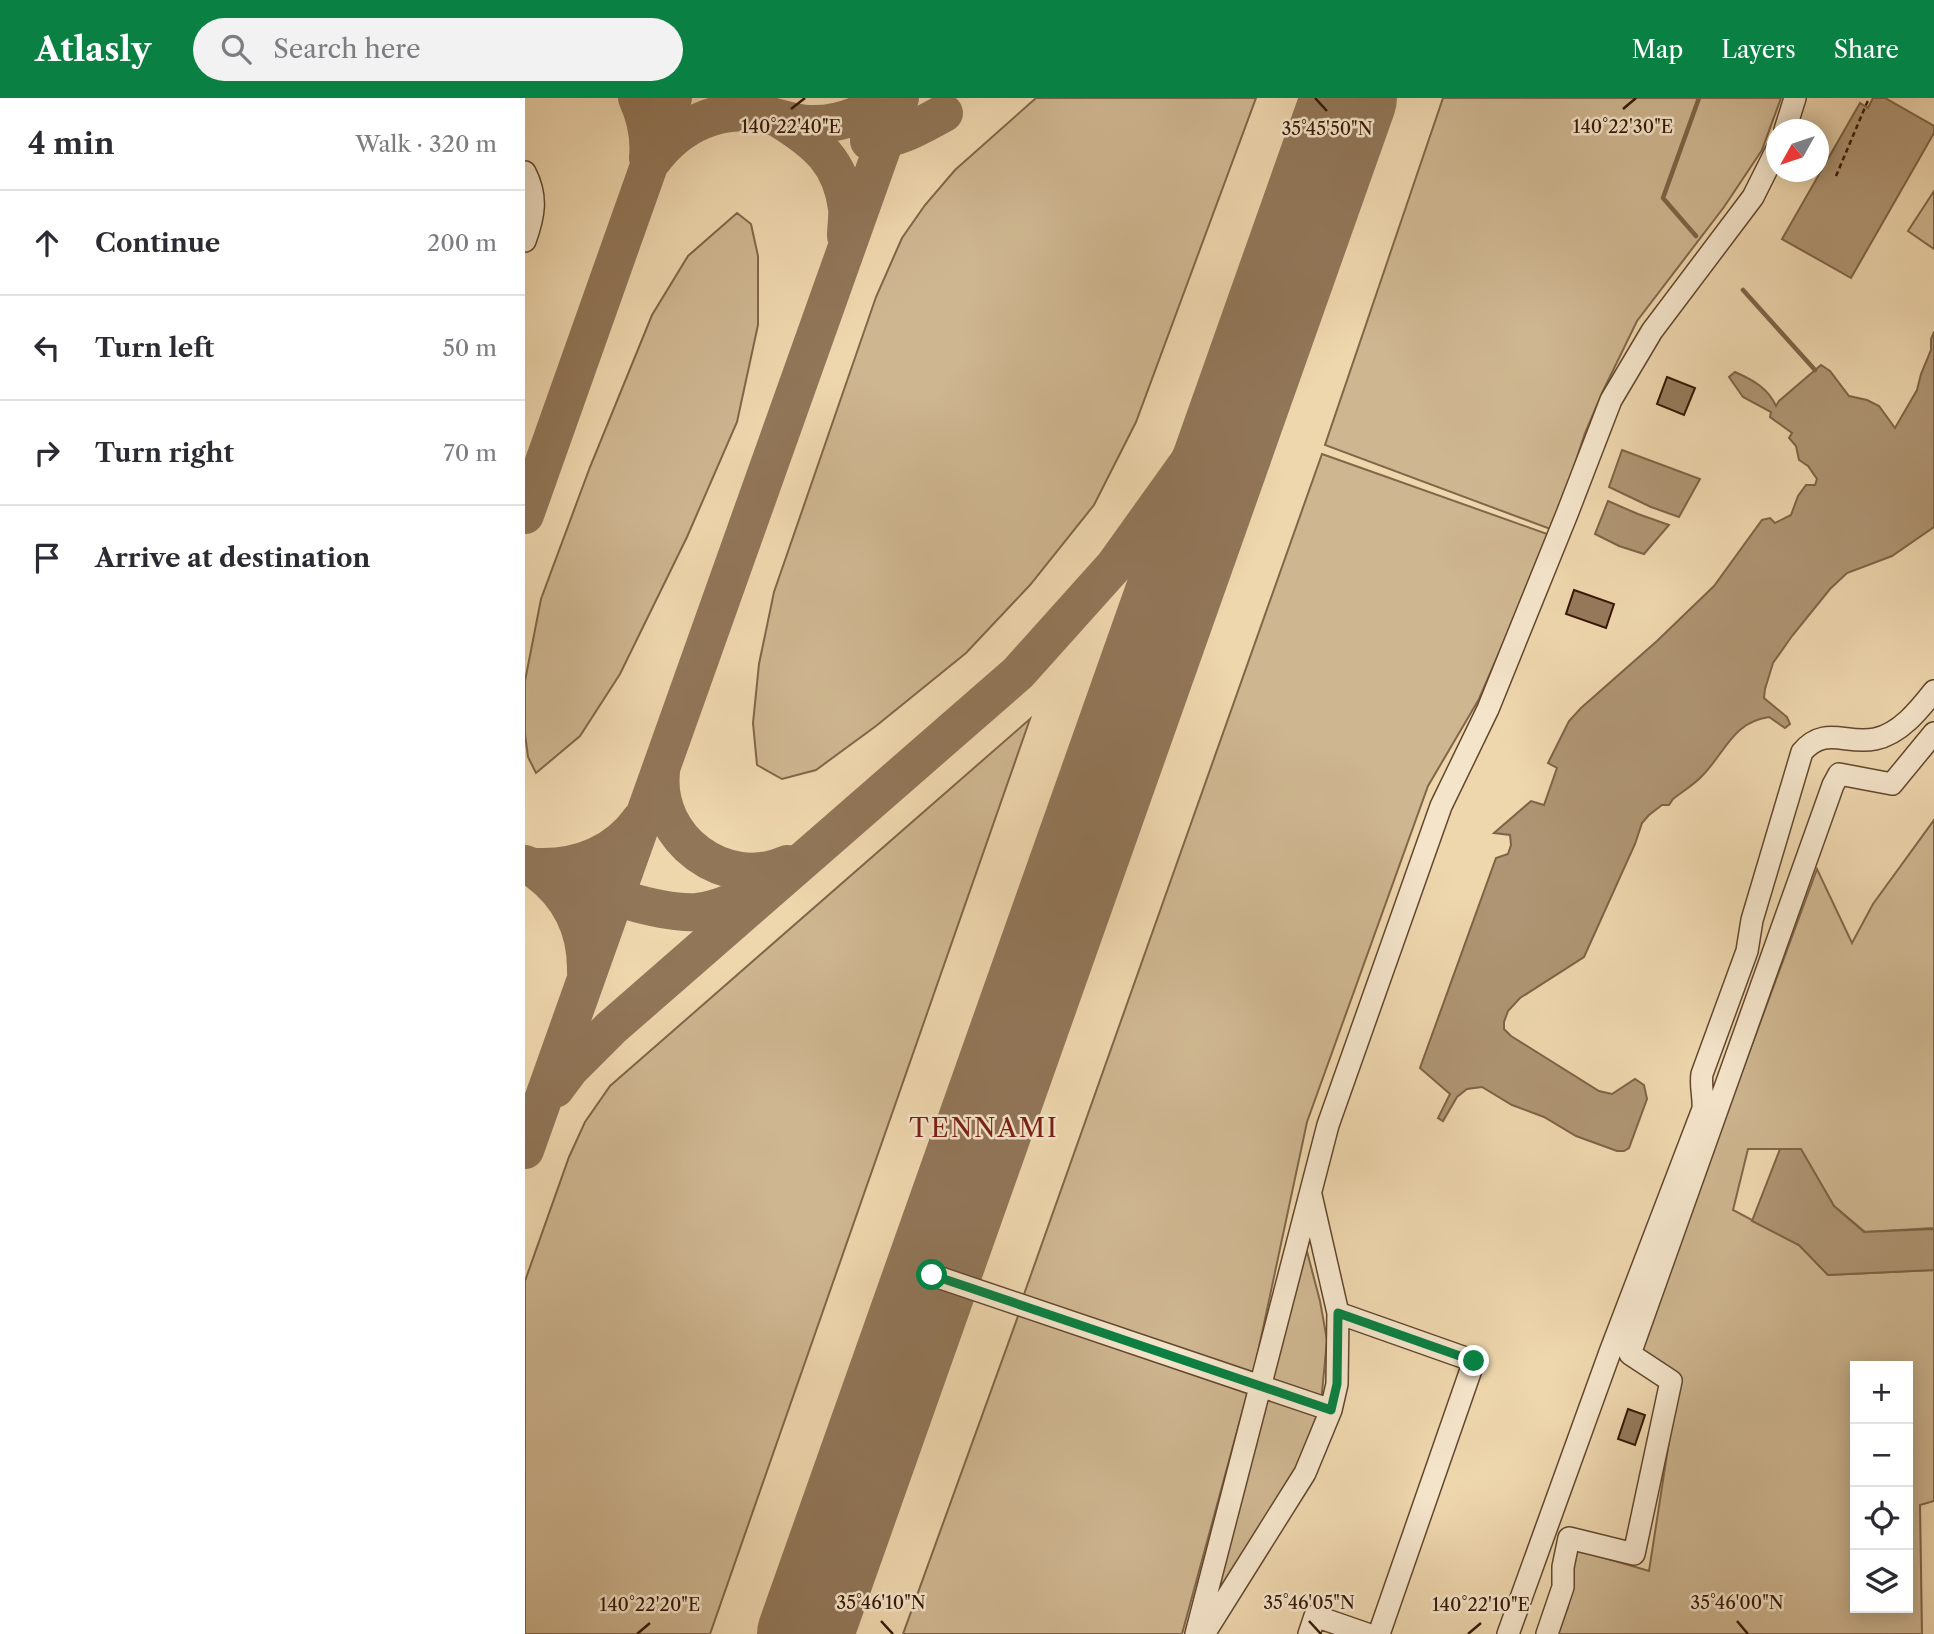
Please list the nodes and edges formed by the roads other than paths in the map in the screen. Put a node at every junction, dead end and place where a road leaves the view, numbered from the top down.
1 (1795, 98) edge
2 (1788, 119) edge
3 (1766, 170) edge
4 (525, 172) edge
5 (525, 241) edge
6 (1934, 691) edge
7 (1934, 733) edge
8 (1310, 1189) junction
9 (932, 1275) dead end
10 (1338, 1313) junction
11 (1260, 1386) junction
12 (1331, 1410) junction
13 (1196, 1634) edge
14 (1204, 1634) edge
15 (1309, 1634) edge
16 (1367, 1634) edge
17 (1380, 1634) edge
18 (1508, 1634) edge
19 (1547, 1634) edge

1 - 2 lane
3 - 8 lane
4 - 5 lane
6 - 18 lane
7 - 19 lane
8 - 10 lane
8 - 11 lane
9 - 11 lane
10 - 12 lane
10 - 17 lane
11 - 12 lane
11 - 13 lane
12 - 14 lane
15 - 16 lane

